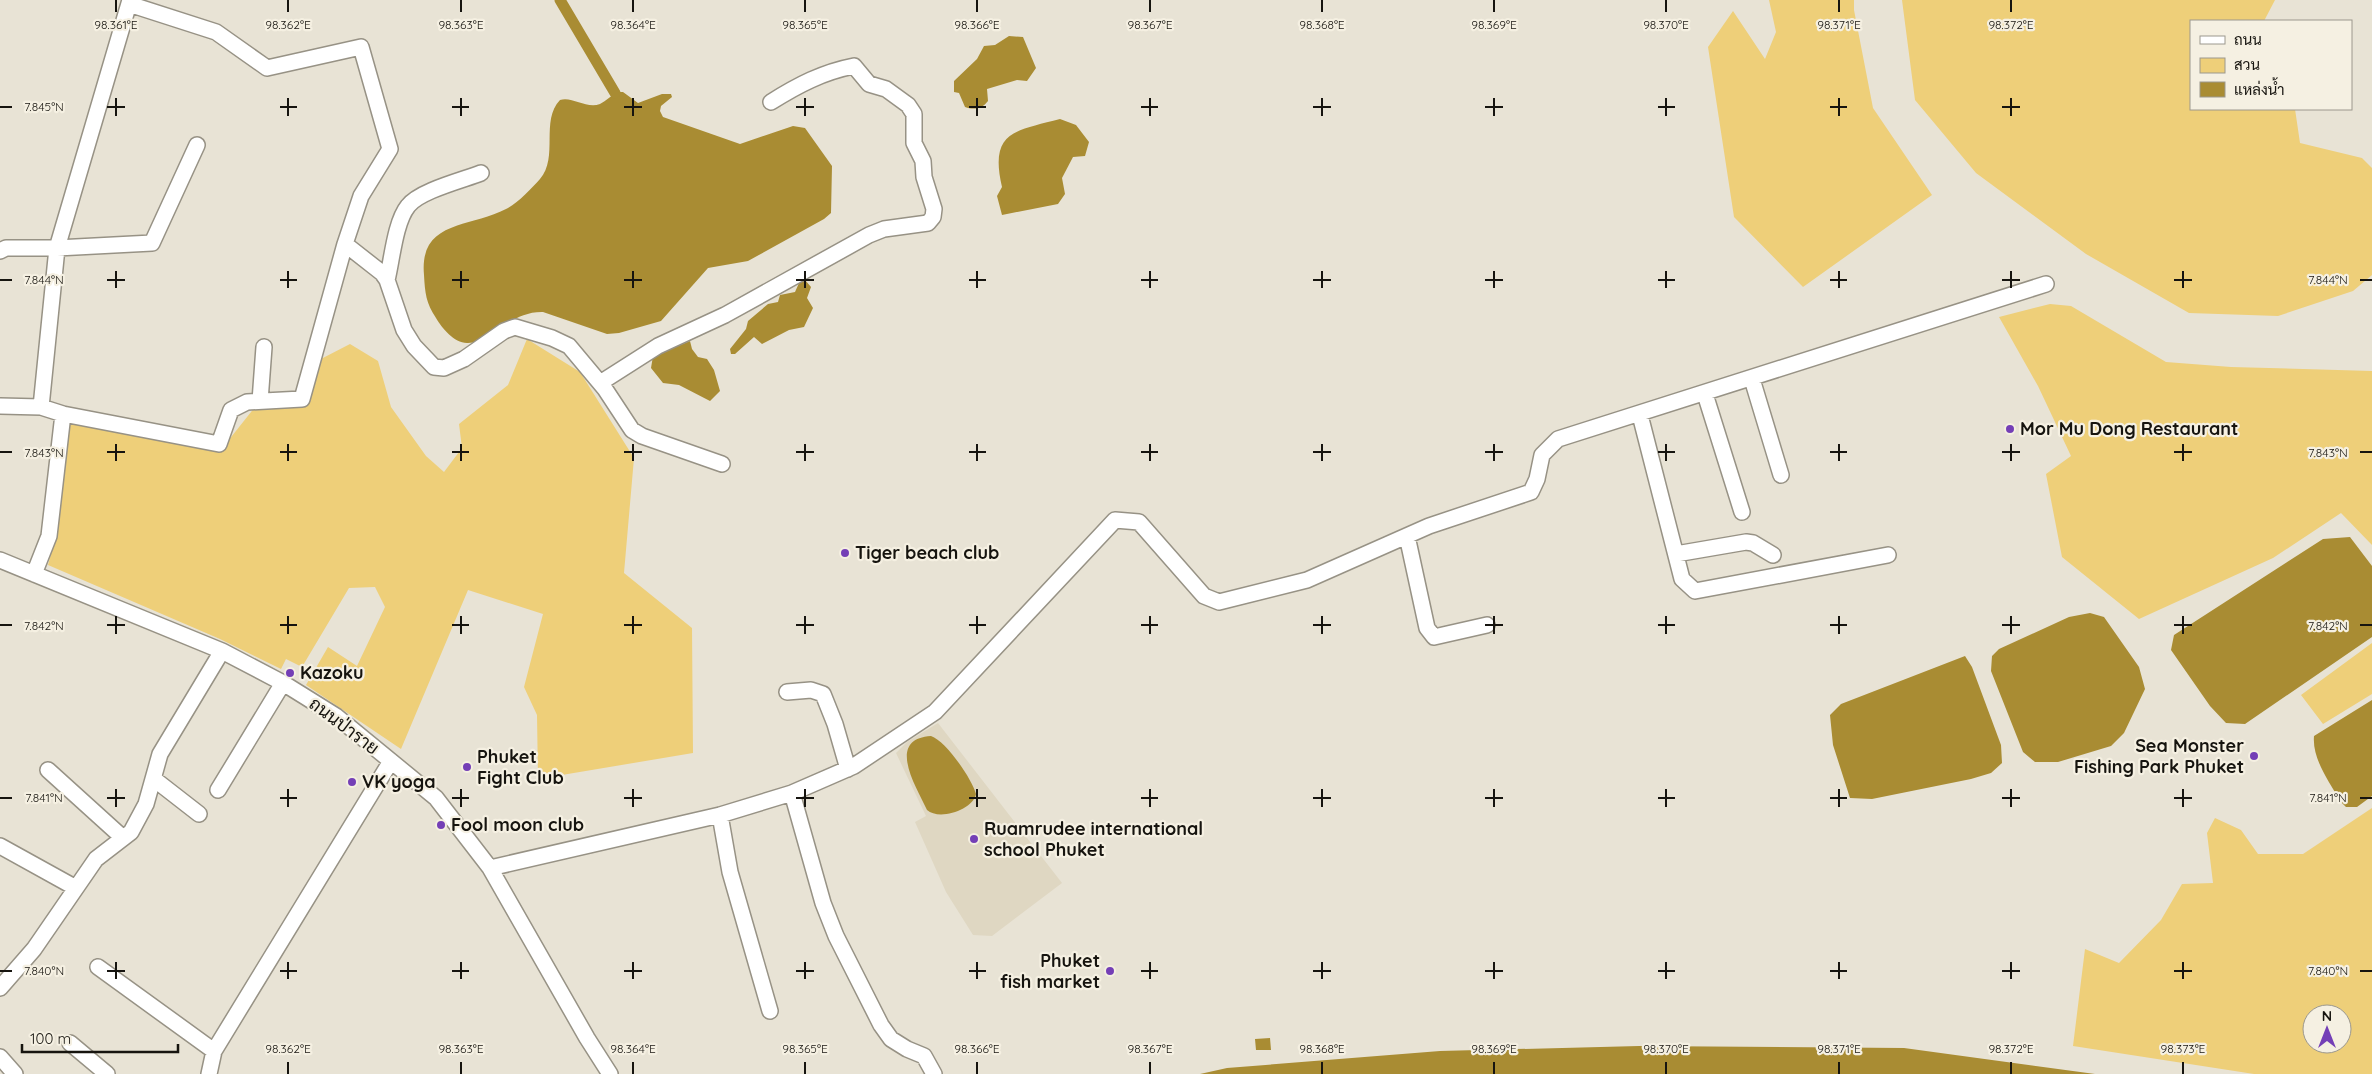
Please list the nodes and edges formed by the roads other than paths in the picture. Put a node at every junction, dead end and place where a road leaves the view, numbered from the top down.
1 (130, 2) edge
2 (771, 102) dead end
3 (197, 145) dead end
4 (481, 173) dead end
5 (345, 244) junction
6 (57, 248) junction
7 (0, 251) edge
8 (387, 280) junction
9 (2046, 284) dead end
10 (264, 347) dead end
11 (1752, 379) junction
12 (600, 383) junction
13 (1705, 394) junction
14 (260, 401) junction
15 (0, 406) edge
16 (41, 407) junction
17 (64, 414) junction
18 (1640, 415) junction
19 (722, 464) dead end
20 (1781, 474) dead end
21 (1742, 512) dead end
22 (1408, 536) junction
23 (1676, 554) junction
24 (1774, 555) dead end
25 (1888, 555) dead end
26 (0, 560) edge
27 (34, 574) junction
28 (1487, 626) dead end
29 (222, 651) junction
30 (283, 682) junction
31 (787, 692) dead end
32 (391, 761) junction
33 (848, 769) junction
34 (48, 770) dead end
35 (154, 779) junction
36 (218, 790) dead end
37 (792, 793) junction
38 (199, 814) dead end
39 (720, 815) junction
40 (122, 837) junction
41 (0, 846) edge
42 (490, 868) junction
43 (76, 888) junction
44 (98, 967) dead end
45 (0, 988) edge
46 (770, 1011) dead end
47 (70, 1043) dead end
48 (214, 1052) junction
49 (0, 1057) edge
50 (15, 1074) edge
51 (107, 1074) edge
52 (209, 1074) edge
53 (610, 1074) edge
54 (934, 1074) edge

1 - 5 street
1 - 6 street
2 - 12 street
3 - 6 street
4 - 8 street
5 - 8 street
5 - 14 street
6 - 7 street
6 - 16 street
8 - 12 street
9 - 11 street
10 - 14 street
11 - 13 street
11 - 20 street
12 - 19 street
13 - 18 street
13 - 21 street
14 - 17 street
15 - 16 street
16 - 17 street
17 - 27 street
18 - 22 street
18 - 23 street
22 - 28 street
22 - 33 street
23 - 24 street
23 - 25 street
26 - 27 street, ถนนป่าราย
27 - 29 street, ถนนป่าราย
29 - 30 street, ถนนป่าราย
29 - 35 street
30 - 32 street, ถนนป่าราย
30 - 36 street
31 - 33 street
32 - 42 street, ถนนป่าราย
32 - 48 street
33 - 37 street
34 - 40 street
35 - 38 street
35 - 40 street
37 - 39 street
37 - 54 street
39 - 42 street
39 - 46 street
40 - 43 street
41 - 43 street
42 - 53 street, ถนนป่าราย
43 - 45 street
44 - 48 street
47 - 51 street
48 - 52 street
49 - 50 street

